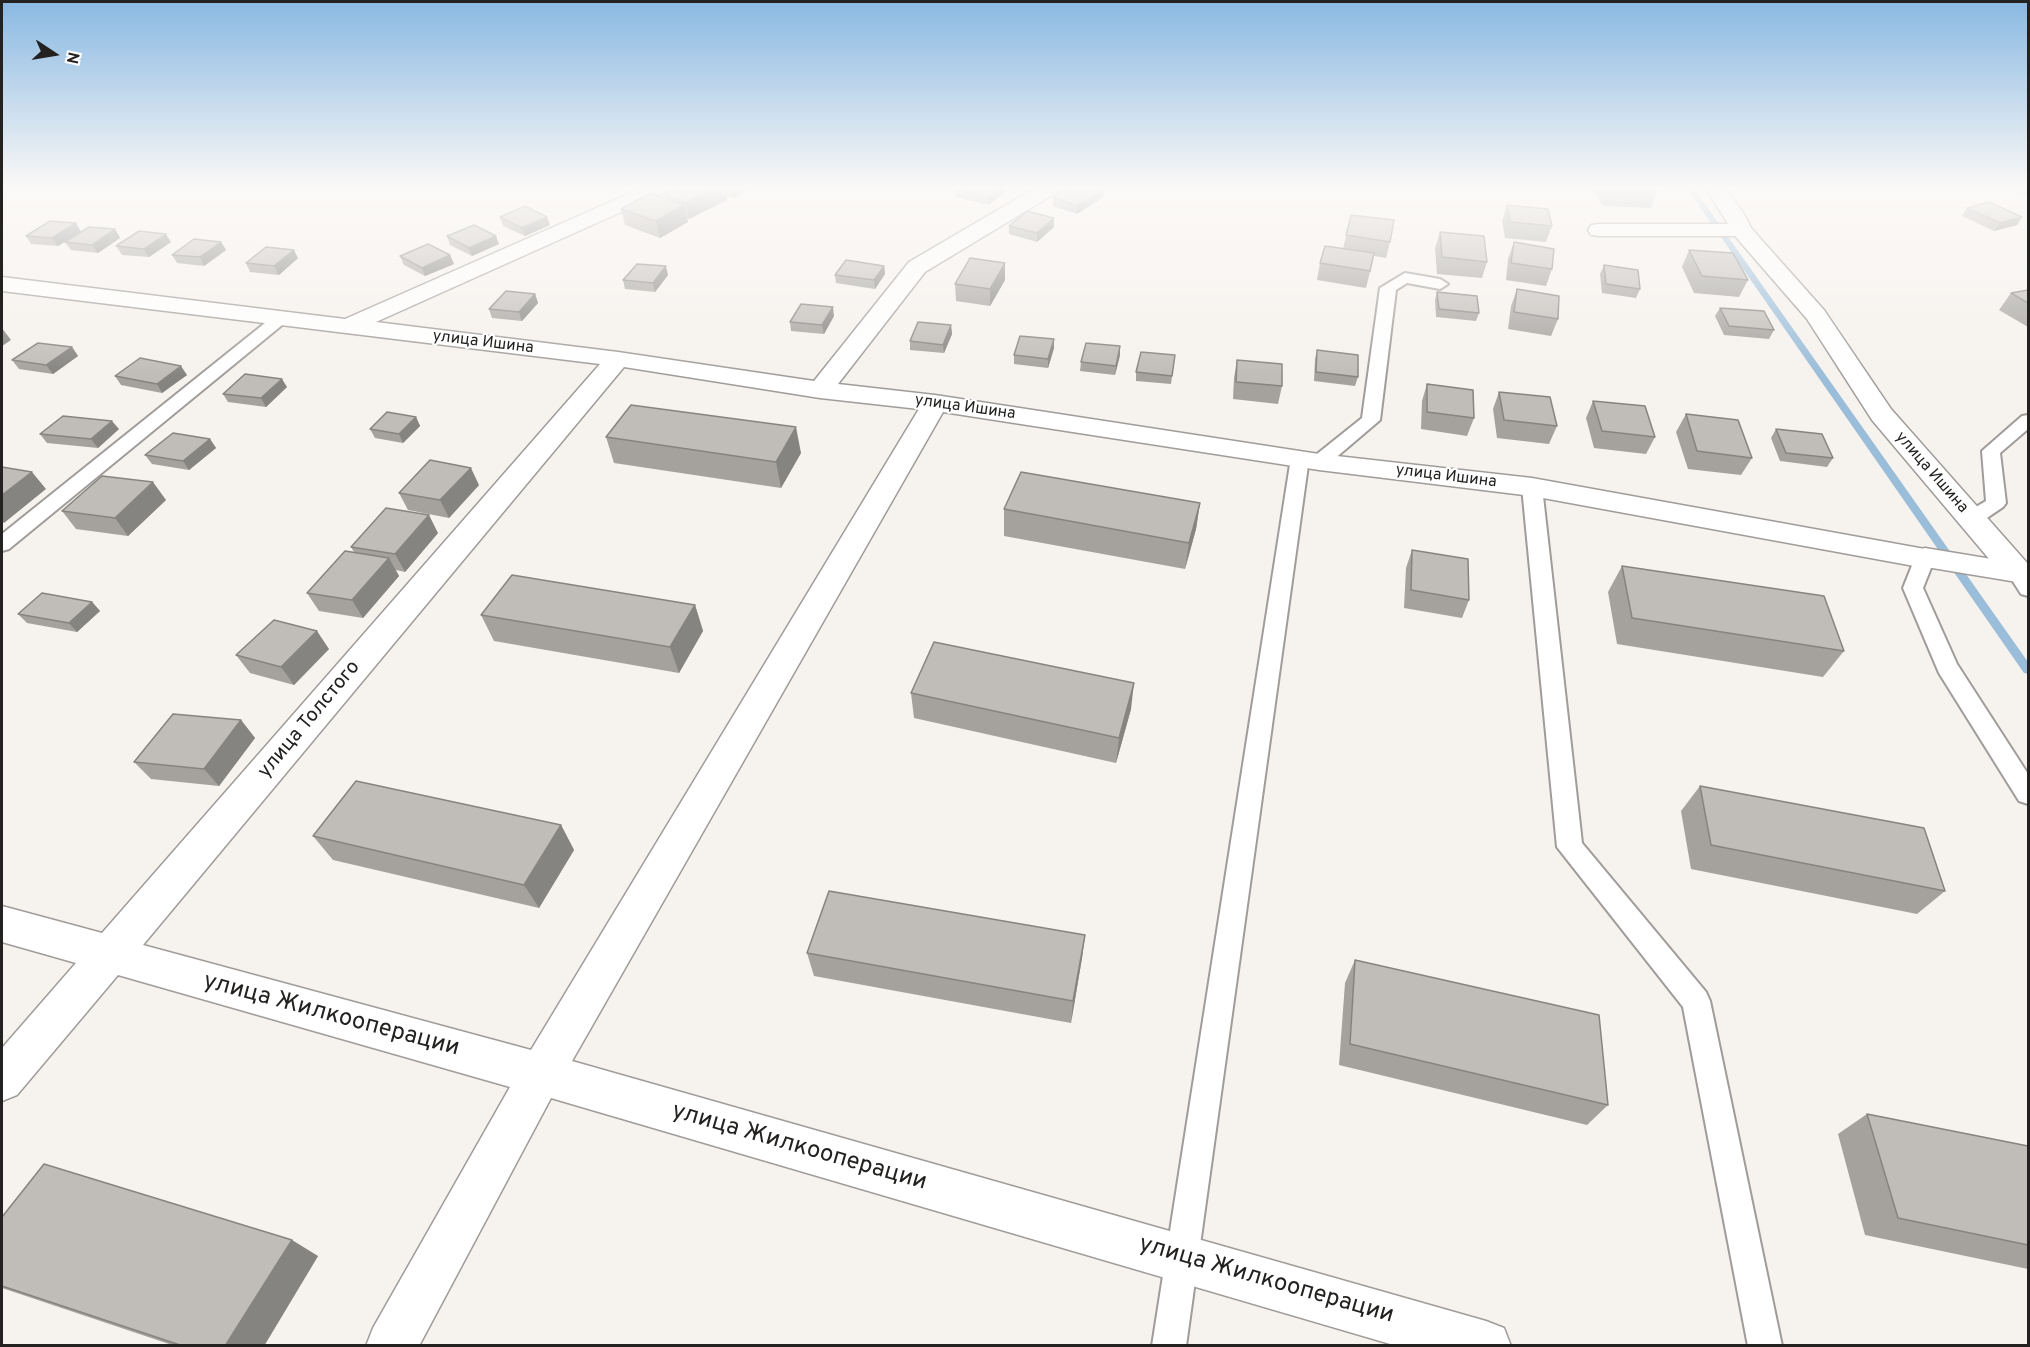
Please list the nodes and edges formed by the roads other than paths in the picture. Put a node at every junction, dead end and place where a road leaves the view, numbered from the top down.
1 (519, 250) edge
2 (946, 250) edge
3 (1759, 250) edge
4 (2, 284) edge
5 (1440, 284) dead end
6 (281, 318) junction
7 (348, 326) junction
8 (618, 359) junction
9 (820, 390) junction
10 (935, 403) junction
11 (2028, 420) edge
12 (1309, 460) junction
13 (1532, 488) junction
14 (1971, 519) junction
15 (2, 544) edge
16 (1925, 558) junction
17 (2025, 579) edge
18 (2028, 794) edge
19 (2, 924) edge
20 (110, 955) junction
21 (541, 1074) junction
22 (2, 1080) edge
23 (1183, 1257) junction
24 (391, 1346) edge
25 (1169, 1346) edge
26 (1486, 1346) edge
27 (1765, 1346) edge

1 - 7 street
2 - 9 street
3 - 14 street, улица Ишина
4 - 6 street, улица Ишина
5 - 12 lane
6 - 7 street, улица Ишина
6 - 15 lane
7 - 8 street, улица Ишина
8 - 9 street, улица Ишина
8 - 20 street, улица Толстого
9 - 10 street, улица Ишина
10 - 12 street, улица Ишина
10 - 21 street
11 - 14 lane
12 - 13 street, улица Ишина
12 - 23 lane
13 - 16 street, улица Ишина
13 - 27 lane
14 - 17 street, улица Ишина
16 - 17 street, улица Ишина
16 - 18 lane
19 - 20 street, улица Жилкооперации
20 - 21 street, улица Жилкооперации
20 - 22 street, улица Толстого
21 - 23 street, улица Жилкооперации
21 - 24 street
23 - 25 lane
23 - 26 street, улица Жилкооперации

